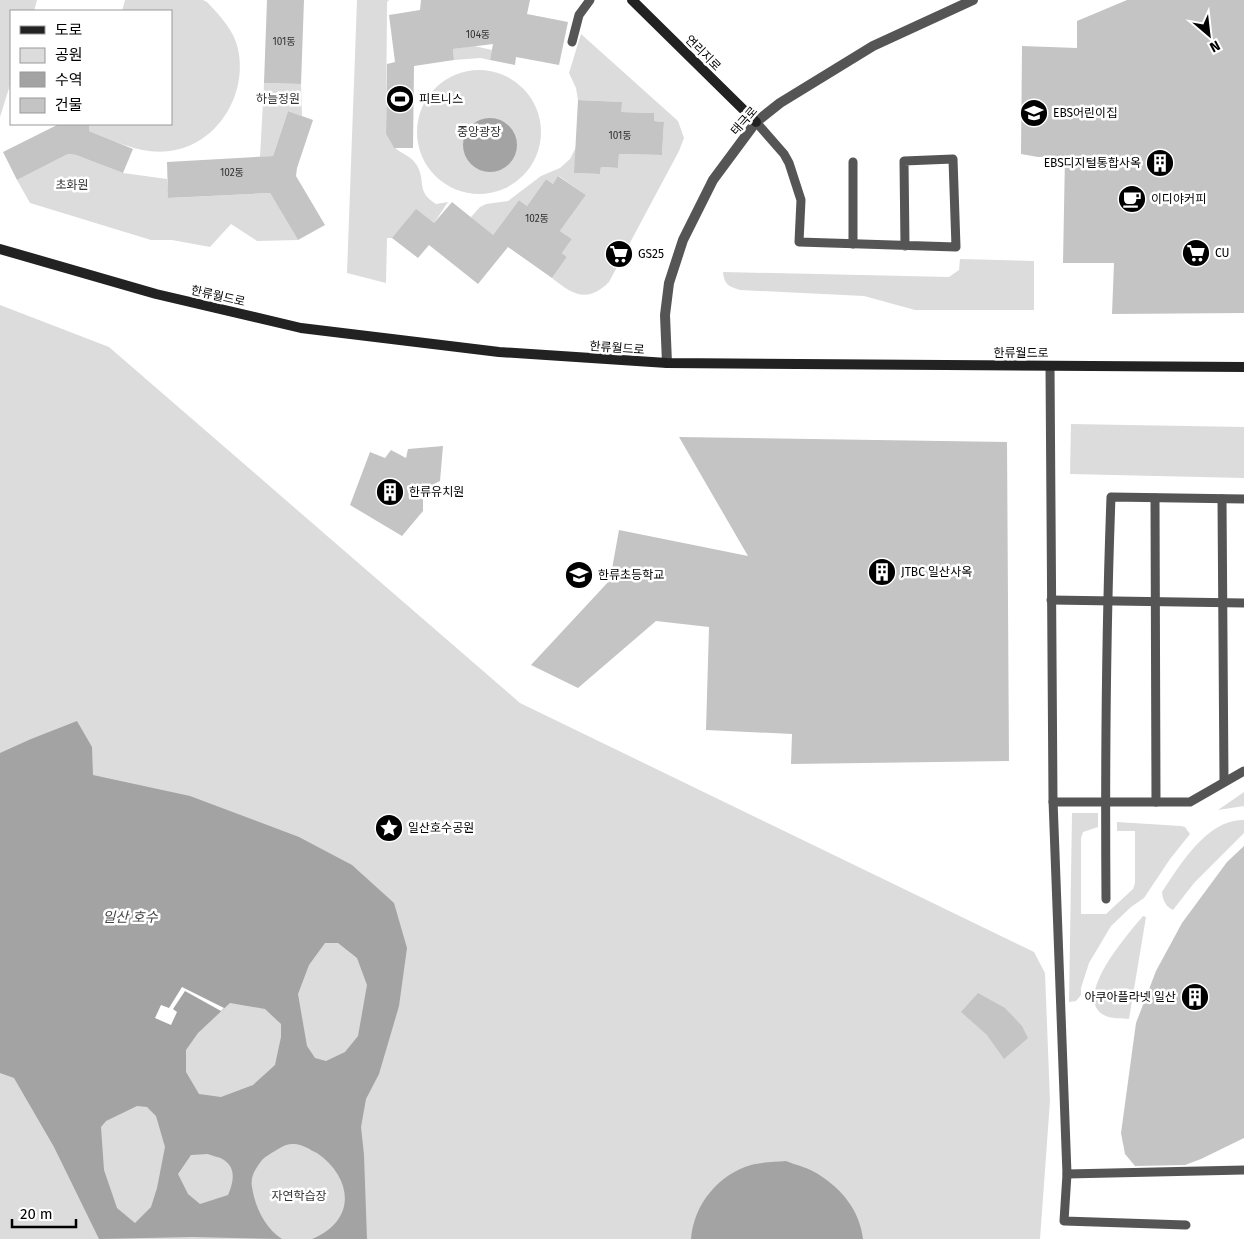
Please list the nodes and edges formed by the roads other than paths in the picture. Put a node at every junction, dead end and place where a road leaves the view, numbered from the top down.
1 (590, 0) edge
2 (632, 0) edge
3 (973, 0) edge
4 (572, 42) dead end
5 (756, 122) junction
6 (853, 162) dead end
7 (853, 244) junction
8 (905, 246) junction
9 (0, 249) edge
10 (667, 363) junction
11 (1050, 366) junction
12 (1244, 367) edge
13 (1155, 498) junction
14 (1222, 499) junction
15 (1244, 499) edge
16 (1052, 600) junction
17 (1107, 601) junction
18 (1156, 601) junction
19 (1222, 602) junction
20 (1244, 603) edge
21 (1244, 771) edge
22 (1224, 782) junction
23 (1053, 802) junction
24 (1156, 802) junction
25 (1104, 803) junction
26 (1106, 899) dead end
27 (1244, 1170) edge
28 (1067, 1174) junction
29 (1186, 1225) dead end

1 - 4 lane
2 - 5 main road, 연리지로
3 - 5 street, 태극로
5 - 7 lane
5 - 10 street, 태극로
6 - 7 lane
7 - 8 lane
8 - 8 lane
9 - 10 main road, 한류월드로
10 - 11 main road, 한류월드로
11 - 12 main road, 한류월드로
11 - 16 lane
13 - 14 lane
13 - 17 lane
13 - 18 lane
14 - 15 lane
14 - 19 lane
16 - 17 lane
16 - 23 lane
17 - 18 lane
17 - 25 lane
18 - 19 lane
18 - 24 lane
19 - 20 lane
19 - 22 lane
21 - 22 lane
22 - 24 lane
23 - 25 lane
23 - 28 lane
24 - 25 lane
25 - 26 lane
27 - 28 lane
28 - 29 lane

